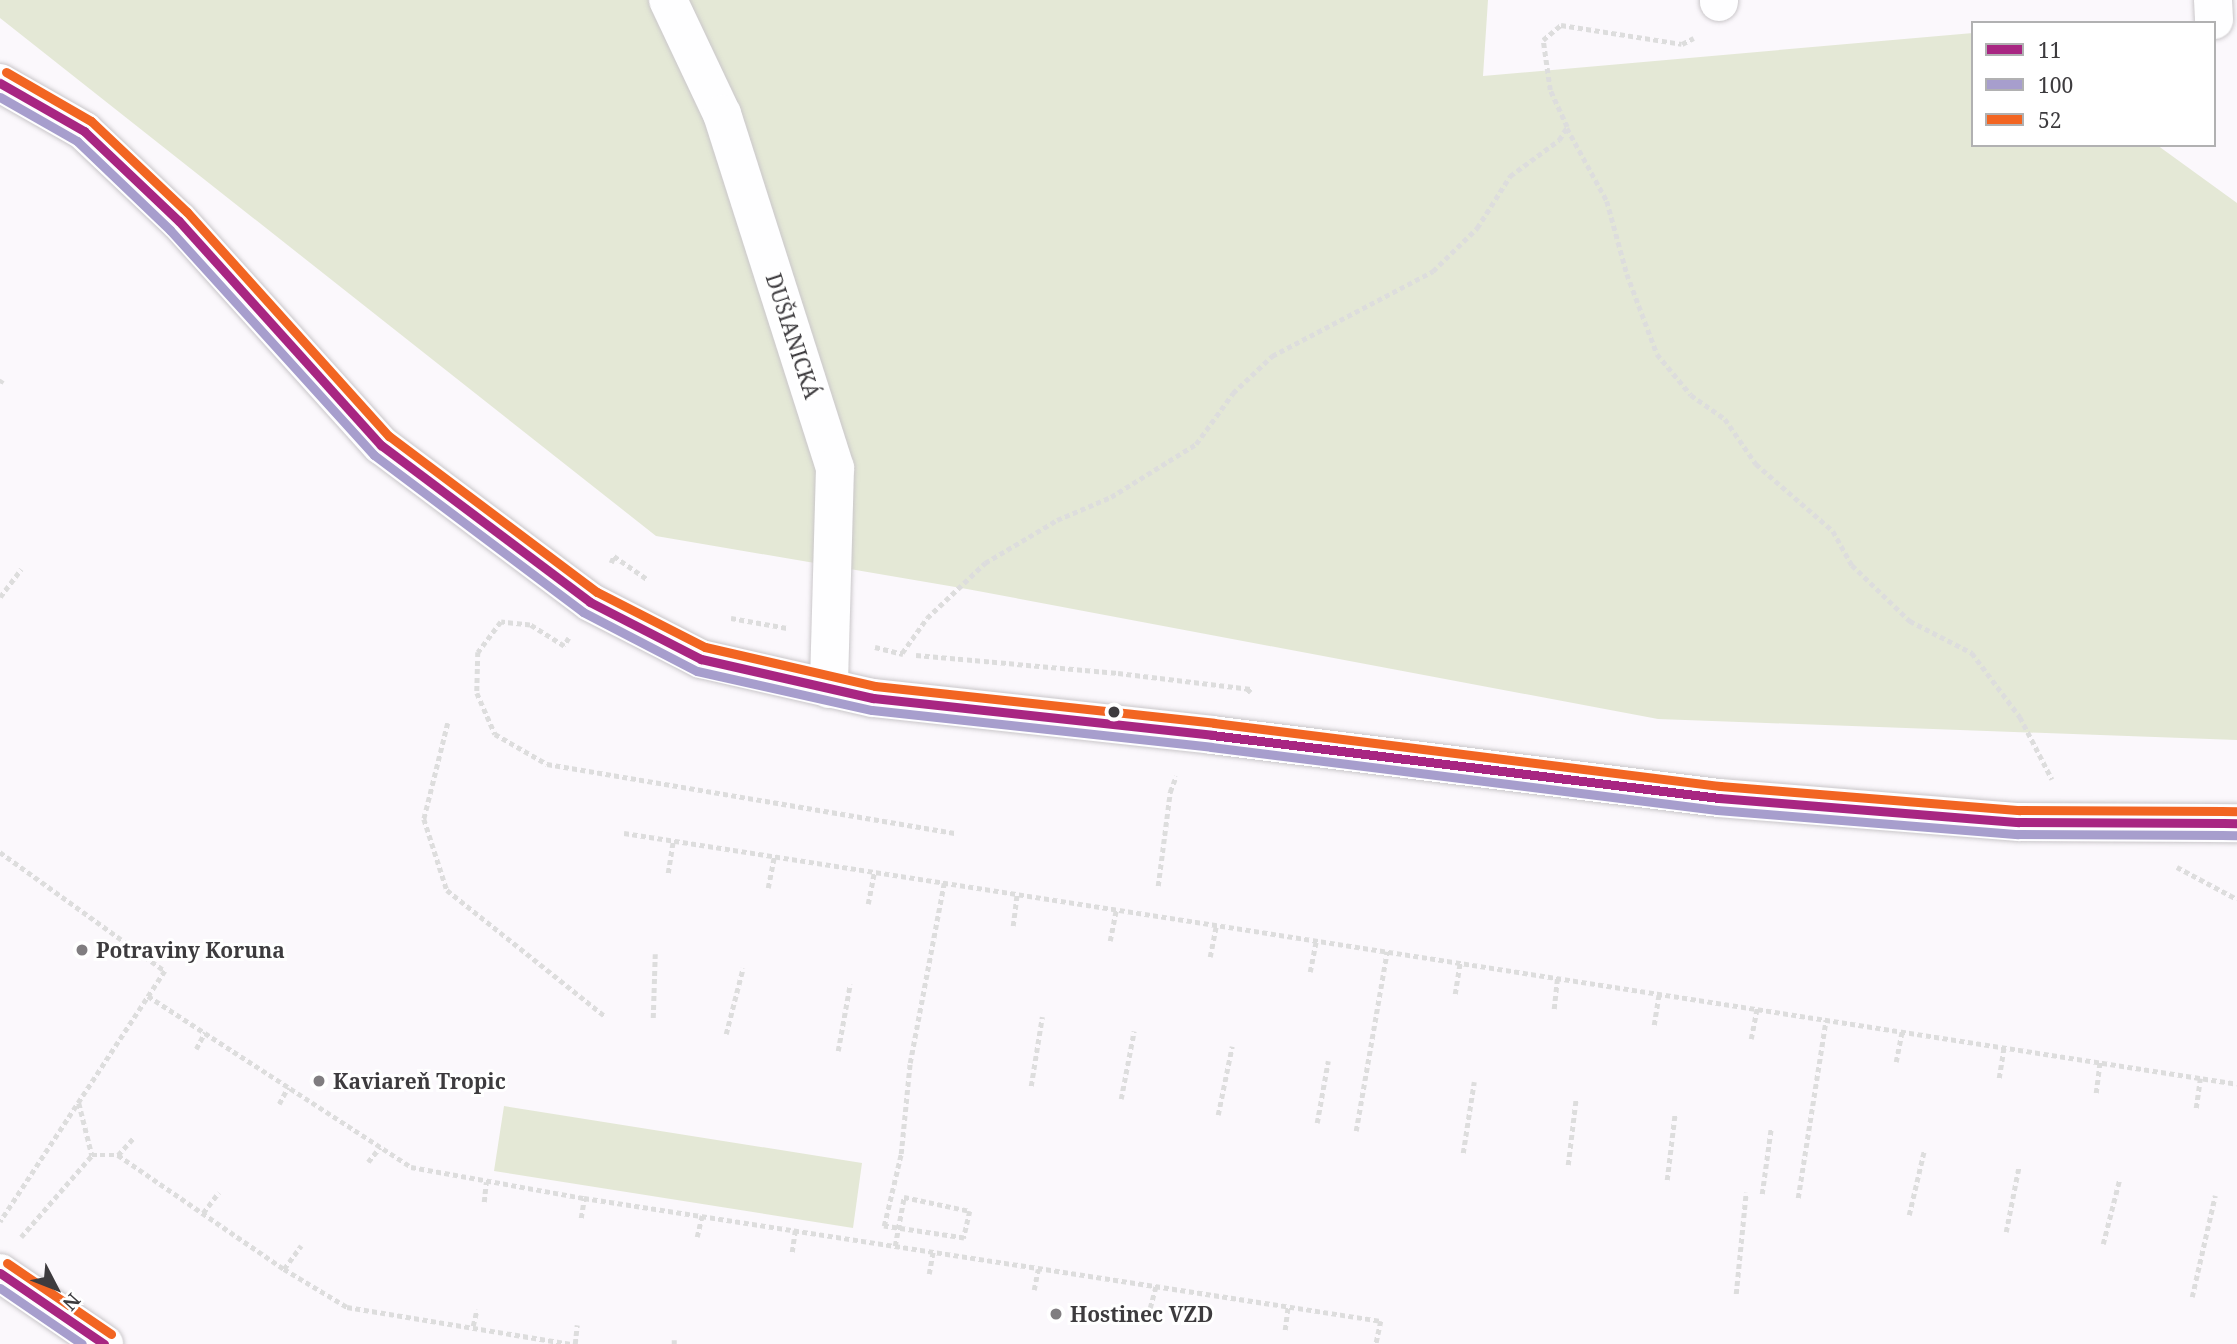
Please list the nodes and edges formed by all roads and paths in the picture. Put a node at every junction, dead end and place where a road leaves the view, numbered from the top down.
1 (668, 0) edge
2 (1719, 1) edge
3 (0, 83) edge
4 (1567, 127) junction
5 (20, 569) dead end
6 (656, 585) dead end
7 (0, 597) edge
8 (590, 602) junction
9 (725, 619) dead end
10 (832, 637) junction
11 (902, 654) junction
12 (829, 689) junction
13 (448, 723) dead end
14 (1212, 735) junction
15 (1172, 780) dead end
16 (2082, 822) junction
17 (2237, 823) edge
18 (624, 833) dead end
19 (956, 833) dead end
20 (673, 841) junction
21 (0, 852) edge
22 (774, 856) junction
23 (2175, 866) dead end
24 (874, 872) junction
25 (668, 873) dead end
26 (944, 883) junction
27 (1158, 886) dead end
28 (768, 888) dead end
29 (1017, 894) junction
30 (2237, 899) edge
31 (868, 904) dead end
32 (1116, 909) junction
33 (1216, 925) junction
34 (1013, 926) dead end
35 (1316, 940) junction
36 (1110, 941) dead end
37 (1387, 952) junction
38 (654, 954) dead end
39 (1210, 957) dead end
40 (1460, 963) junction
41 (743, 968) dead end
42 (1310, 972) dead end
43 (1557, 978) junction
44 (850, 984) dead end
45 (1455, 994) dead end
46 (1659, 994) junction
47 (148, 996) junction
48 (1554, 1009) dead end
49 (1757, 1009) junction
50 (606, 1017) dead end
51 (1042, 1017) dead end
52 (653, 1018) dead end
53 (1826, 1020) junction
54 (1654, 1025) dead end
55 (1134, 1031) dead end
56 (205, 1032) junction
57 (1902, 1032) junction
58 (726, 1034) dead end
59 (1751, 1040) dead end
60 (1232, 1046) dead end
61 (2004, 1048) junction
62 (196, 1049) dead end
63 (838, 1051) dead end
64 (1328, 1061) dead end
65 (1896, 1062) dead end
66 (2100, 1062) junction
67 (2200, 1077) junction
68 (1998, 1078) dead end
69 (1474, 1082) dead end
70 (2237, 1084) edge
71 (1031, 1086) dead end
72 (288, 1087) junction
73 (2096, 1093) dead end
74 (1576, 1098) dead end
75 (1121, 1099) dead end
76 (79, 1102) junction
77 (279, 1104) dead end
78 (2196, 1108) dead end
79 (1675, 1113) dead end
80 (1218, 1115) dead end
81 (1317, 1123) dead end
82 (1771, 1128) dead end
83 (1356, 1130) dead end
84 (135, 1136) dead end
85 (380, 1147) junction
86 (1924, 1152) dead end
87 (1463, 1153) dead end
88 (92, 1155) junction
89 (118, 1155) junction
90 (368, 1162) dead end
91 (1568, 1165) dead end
92 (2019, 1166) dead end
93 (1667, 1180) dead end
94 (2119, 1181) dead end
95 (485, 1182) junction
96 (219, 1192) dead end
97 (1746, 1192) dead end
98 (1762, 1194) dead end
99 (2214, 1196) dead end
100 (584, 1198) junction
101 (1798, 1198) dead end
102 (484, 1202) dead end
103 (202, 1213) junction
104 (1909, 1215) dead end
105 (702, 1216) junction
106 (581, 1218) dead end
107 (0, 1223) edge
108 (795, 1230) junction
109 (2006, 1232) dead end
110 (697, 1237) dead end
111 (2104, 1244) dead end
112 (301, 1246) dead end
113 (895, 1246) junction
114 (792, 1252) dead end
115 (933, 1252) junction
116 (284, 1269) junction
117 (1038, 1269) junction
118 (929, 1274) dead end
119 (13, 1282) edge
120 (1156, 1286) junction
121 (1034, 1290) dead end
122 (1736, 1294) dead end
123 (2192, 1297) dead end
124 (1288, 1307) junction
125 (477, 1308) dead end
126 (1150, 1308) dead end
127 (576, 1325) dead end
128 (473, 1326) junction
129 (1285, 1330) dead end
130 (104, 1344) edge
131 (573, 1344) edge
132 (1376, 1344) edge

1 - 10 street, DUŠIANICKÁ
2 - 4 path
3 - 8 street
4 - 11 path
4 - 16 path
5 - 7 path
6 - 8 path
8 - 12 street
8 - 19 path
9 - 10 path
10 - 11 path
10 - 12 street, DUŠIANICKÁ
11 - 14 path
12 - 14 street
13 - 50 path
14 - 16 street
15 - 27 path
16 - 17 street
18 - 20 path
20 - 22 path
20 - 25 path
21 - 47 path
22 - 24 path
22 - 28 path
23 - 30 path
24 - 26 path
24 - 31 path
26 - 29 path
26 - 113 path, bridge
29 - 32 path
29 - 34 path
32 - 33 path
32 - 36 path
33 - 35 path
33 - 39 path
35 - 37 path
35 - 42 path
37 - 40 path
37 - 83 path
38 - 52 path
40 - 43 path
40 - 45 path
41 - 58 path
43 - 46 path
43 - 48 path
44 - 63 path
46 - 49 path
46 - 54 path
47 - 56 path
47 - 76 path
49 - 53 path
49 - 59 path
51 - 71 path
53 - 57 path
53 - 101 path
55 - 75 path
56 - 62 path
56 - 72 path
57 - 61 path
57 - 65 path
60 - 80 path
61 - 66 path
61 - 68 path
64 - 81 path
66 - 67 path
66 - 73 path
67 - 70 path
67 - 78 path
69 - 87 path
72 - 77 path
72 - 85 path
74 - 91 path
76 - 88 path
76 - 107 path
79 - 93 path
82 - 98 path
84 - 89 path
85 - 90 path
85 - 95 path
86 - 104 path
88 - 89 path
88 - 107 path
89 - 103 path
92 - 109 path
94 - 111 path
95 - 100 path
95 - 102 path
96 - 103 path
97 - 122 path
99 - 123 path
100 - 105 path
100 - 106 path
103 - 116 path
105 - 108 path
105 - 110 path
108 - 113 path
108 - 114 path
112 - 116 path
113 - 115 path
115 - 117 path
115 - 118 path
116 - 128 path
117 - 120 path
117 - 121 path
119 - 130 street
120 - 124 path
120 - 126 path
124 - 129 path
124 - 132 path
125 - 128 path
127 - 131 path
128 - 131 path

